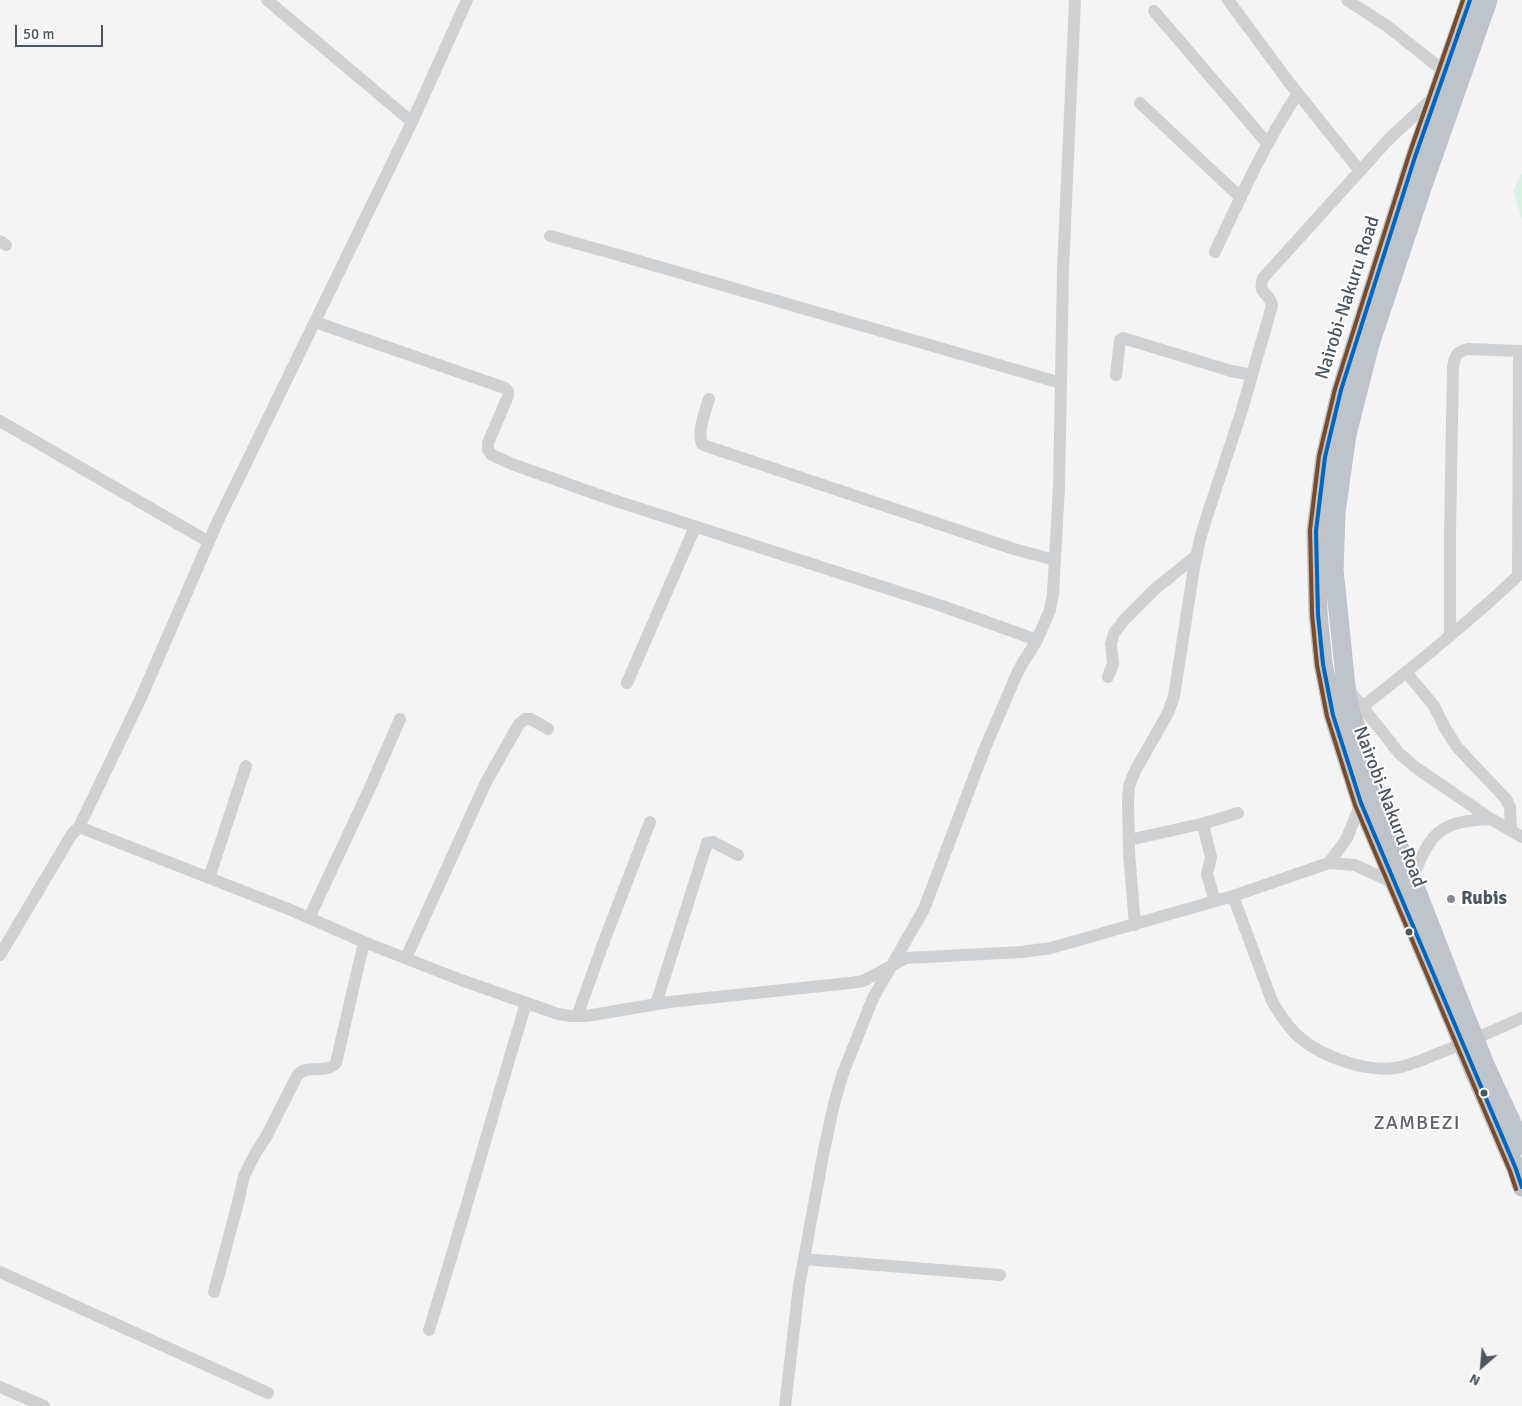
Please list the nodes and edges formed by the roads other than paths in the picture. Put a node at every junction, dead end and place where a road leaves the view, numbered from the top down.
1 (267, 0) edge
2 (467, 0) edge
3 (1075, 0) edge
4 (1228, 0) edge
5 (1347, 0) edge
6 (1470, 0) edge
7 (1488, 0) edge
8 (1154, 11) dead end
9 (1445, 72) junction
10 (1298, 93) junction
11 (1438, 94) junction
12 (1140, 103) dead end
13 (412, 122) junction
14 (1268, 144) junction
15 (1360, 170) junction
16 (1241, 198) junction
17 (550, 236) dead end
18 (1215, 252) dead end
19 (315, 322) junction
20 (1520, 351) edge
21 (1116, 375) dead end
22 (1252, 375) junction
23 (1061, 383) junction
24 (709, 400) dead end
25 (0, 421) edge
26 (695, 527) junction
27 (209, 542) junction
28 (1196, 556) junction
29 (1055, 560) junction
30 (1520, 574) edge
31 (1450, 636) junction
32 (1037, 640) junction
33 (1406, 672) junction
34 (1108, 678) dead end
35 (627, 683) dead end
36 (1346, 687) junction
37 (1362, 707) junction
38 (400, 719) dead end
39 (548, 729) dead end
40 (246, 766) dead end
41 (1361, 803) junction
42 (1238, 813) dead end
43 (1491, 819) junction
44 (650, 822) dead end
45 (1205, 823) junction
46 (79, 828) junction
47 (1511, 830) junction
48 (1522, 837) edge
49 (1129, 840) junction
50 (738, 855) dead end
51 (1329, 863) junction
52 (209, 878) junction
53 (1404, 882) junction
54 (1233, 896) junction
55 (1215, 901) junction
56 (310, 918) junction
57 (1135, 925) junction
58 (364, 942) junction
59 (0, 956) edge
60 (406, 958) junction
61 (894, 964) junction
62 (526, 1003) junction
63 (656, 1004) junction
64 (576, 1016) junction
65 (1522, 1018) edge
66 (1480, 1068) junction
67 (1522, 1145) edge
68 (1522, 1187) edge
69 (804, 1259) junction
70 (0, 1272) edge
71 (1000, 1275) dead end
72 (214, 1292) dead end
73 (429, 1330) dead end
74 (0, 1387) edge
75 (268, 1393) dead end
76 (44, 1406) edge
77 (785, 1406) edge

1 - 13 street
2 - 13 street
3 - 23 street
4 - 10 street
5 - 9 street
6 - 9 highway, Nairobi-Nakuru Road
7 - 36 highway
8 - 14 street
9 - 11 highway, Nairobi-Nakuru Road
10 - 14 street
10 - 15 street
11 - 15 street
11 - 41 highway, Nairobi-Nakuru Road
12 - 16 street
13 - 19 street
14 - 16 street
15 - 22 street
16 - 18 street
17 - 23 street
19 - 26 street
19 - 27 street
20 - 30 street
20 - 31 street
21 - 22 street
22 - 28 street
23 - 29 street
24 - 29 street
25 - 27 street
26 - 32 street
26 - 35 street
27 - 46 street
28 - 34 street
28 - 49 street
29 - 32 street
30 - 31 street
31 - 33 street
32 - 61 street
33 - 37 street
33 - 47 street
36 - 37 street
36 - 53 highway
37 - 43 street
38 - 56 street
39 - 60 street
40 - 52 street
41 - 51 street
41 - 53 highway, Nairobi-Nakuru Road
42 - 45 street
43 - 47 street
43 - 53 street
44 - 64 street
45 - 49 street
45 - 55 street
46 - 52 street
46 - 59 street
47 - 48 street
49 - 57 street
50 - 63 street
51 - 53 street
51 - 54 street
52 - 56 street
53 - 66 highway, bridge
54 - 55 street
54 - 65 street
55 - 57 street
56 - 58 street
57 - 61 street
58 - 60 street
58 - 72 street
60 - 62 street
61 - 63 street
61 - 69 street
62 - 64 street
62 - 73 street
63 - 64 street
66 - 67 highway
66 - 68 highway
69 - 71 street
69 - 77 street
70 - 75 street
74 - 76 street

